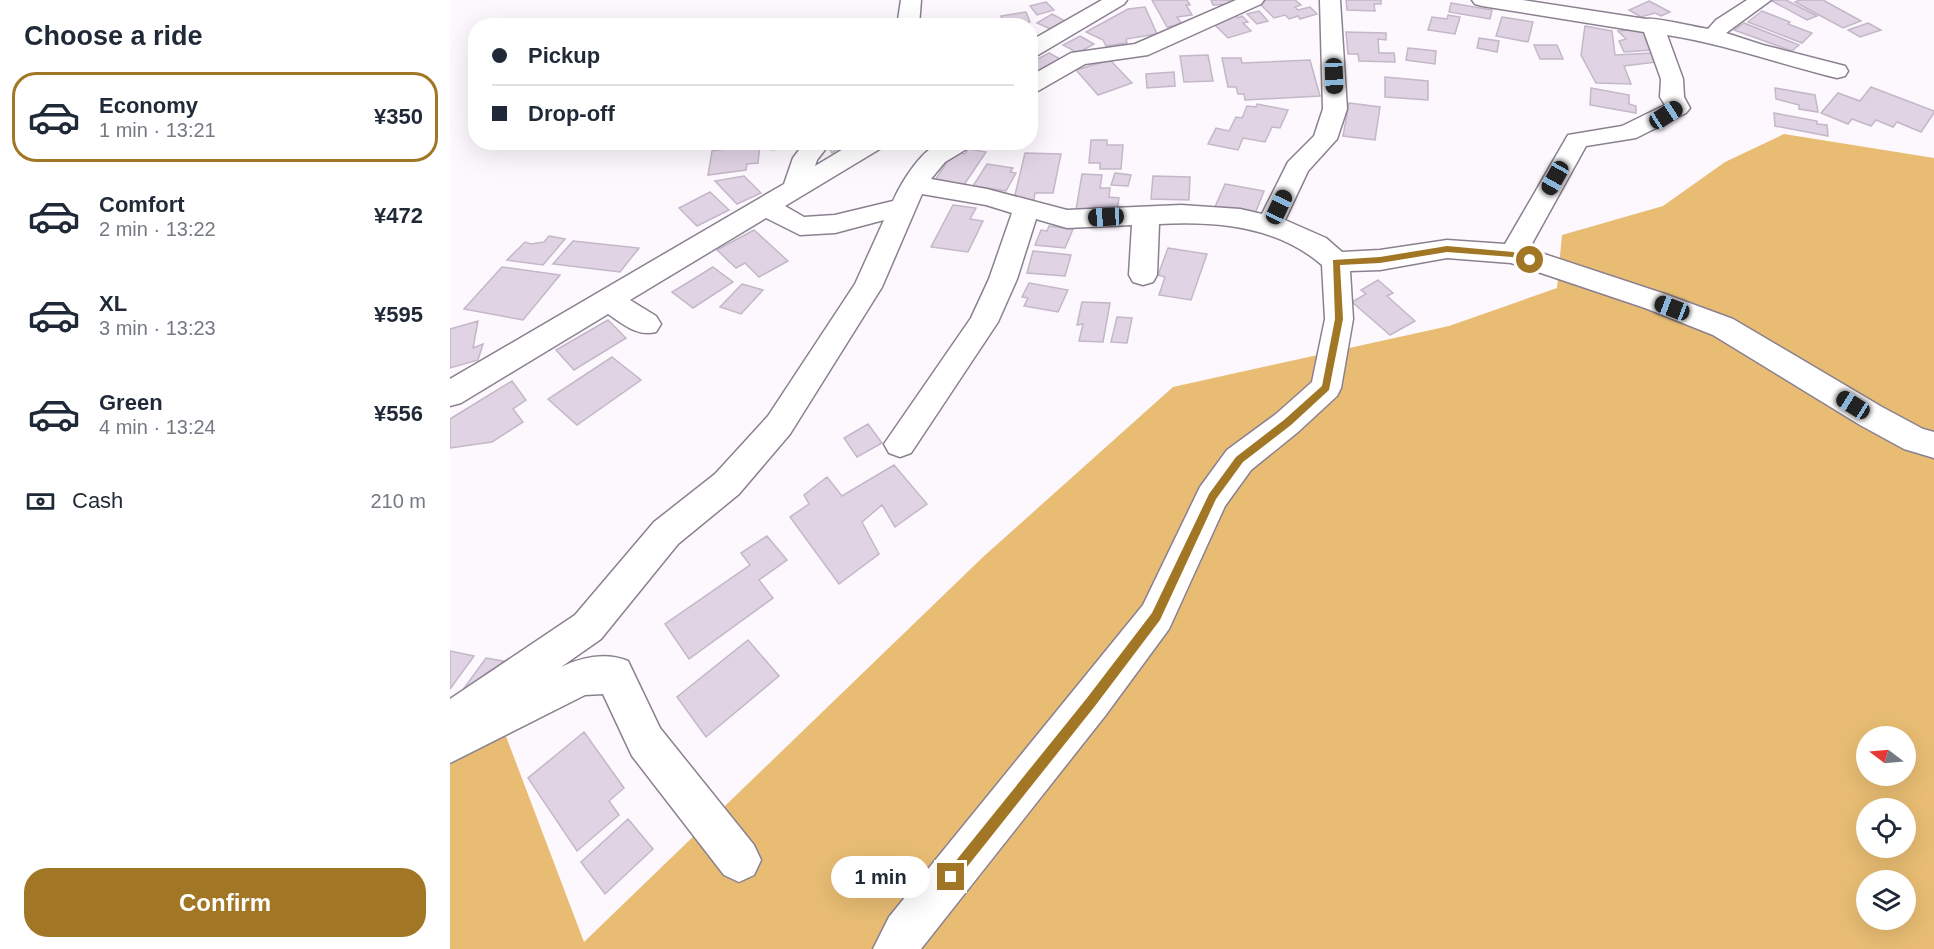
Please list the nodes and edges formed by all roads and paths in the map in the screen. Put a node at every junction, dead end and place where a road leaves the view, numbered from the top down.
1 (911, 0) edge
2 (1117, 0) edge
3 (1254, 0) edge
4 (1330, 0) edge
5 (1482, 0) edge
6 (1761, 0) edge
7 (909, 18) edge
8 (1652, 24) junction
9 (1713, 36) junction
10 (1038, 45) edge
11 (1837, 71) dead end
12 (1038, 81) edge
13 (812, 150) edge
14 (861, 150) edge
15 (948, 150) edge
16 (776, 160) dead end
17 (795, 189) junction
18 (908, 196) junction
19 (766, 207) junction
20 (1028, 208) junction
21 (1146, 215) junction
22 (1270, 224) junction
23 (1513, 254) junction
24 (1336, 262) junction
25 (1143, 275) dead end
26 (608, 300) junction
27 (646, 324) dead end
28 (450, 394) edge
29 (900, 444) dead end
30 (1934, 444) edge
31 (450, 722) edge
32 (450, 743) edge
33 (739, 860) dead end
34 (896, 949) edge

1 - 7 street
2 - 10 street
3 - 12 street
4 - 22 street
5 - 8 street
6 - 9 street
8 - 9 street
8 - 23 street
9 - 11 street
13 - 16 street
13 - 17 street
14 - 17 street
15 - 18 street
17 - 19 street
18 - 19 street
18 - 20 street
18 - 31 street
19 - 26 street
20 - 21 street
20 - 29 street
21 - 22 street
21 - 25 street
22 - 24 street
23 - 24 street
23 - 30 street
24 - 34 street
26 - 27 street
26 - 28 street
32 - 33 street

